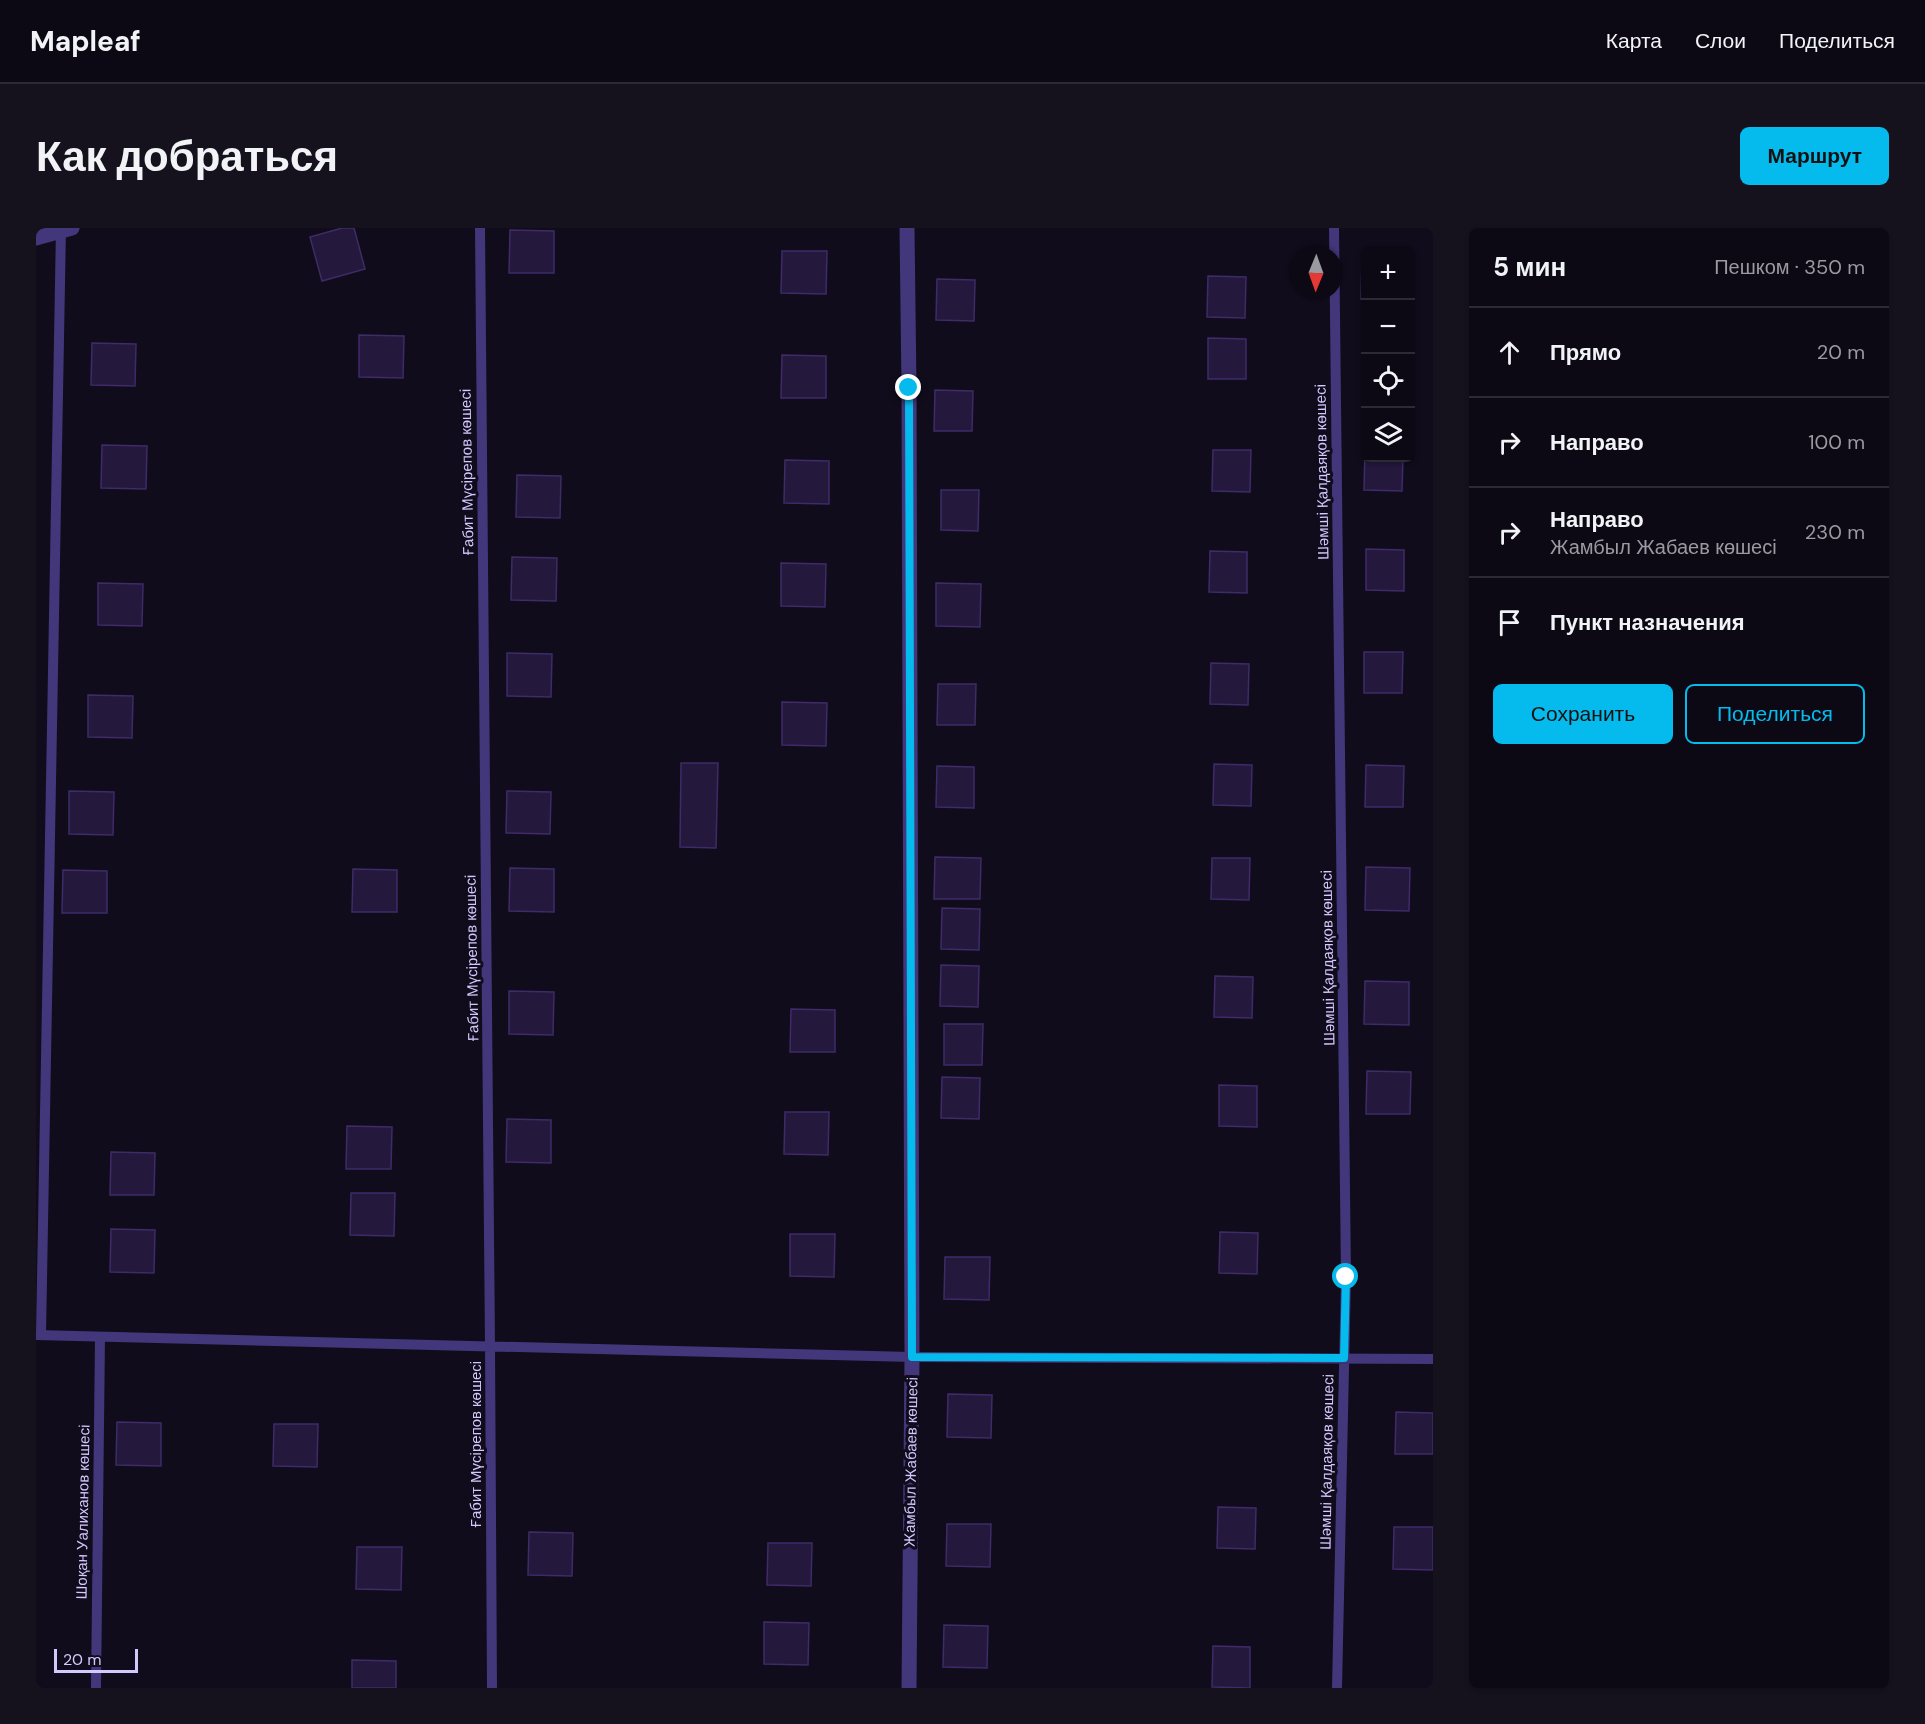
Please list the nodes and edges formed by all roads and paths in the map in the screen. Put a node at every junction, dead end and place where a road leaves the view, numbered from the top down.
1 (480, 228) edge
2 (907, 228) edge
3 (1334, 228) edge
4 (65, 229) edge
5 (36, 238) edge
6 (39, 1335) edge
7 (100, 1337) junction
8 (490, 1346) junction
9 (912, 1357) junction
10 (1344, 1358) junction
11 (1433, 1359) edge
12 (96, 1688) edge
13 (492, 1688) edge
14 (909, 1688) edge
15 (1336, 1688) edge

1 - 8 lane, Ғабит Мүсірепов көшесі
2 - 9 street, Жамбыл Жабаев көшесі
3 - 10 lane, Шәмші Қалдаяқов көшесі
4 - 5 street
4 - 6 lane
6 - 7 lane
7 - 8 lane
7 - 12 lane, Шоқан Уалиханов көшесі
8 - 9 lane
8 - 13 lane, Ғабит Мүсірепов көшесі
9 - 10 lane
9 - 14 street, Жамбыл Жабаев көшесі
10 - 11 lane
10 - 15 lane, Шәмші Қалдаяқов көшесі

